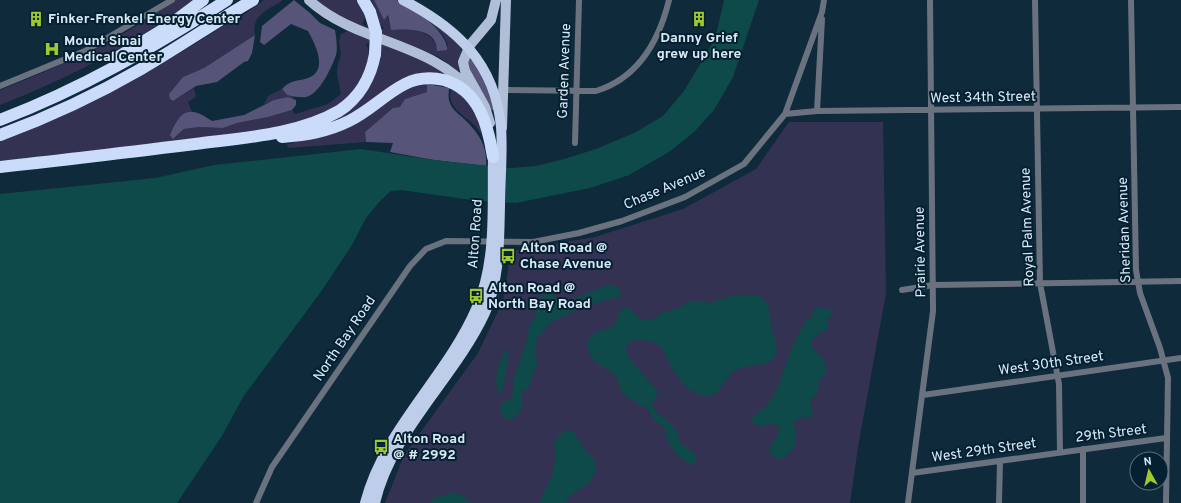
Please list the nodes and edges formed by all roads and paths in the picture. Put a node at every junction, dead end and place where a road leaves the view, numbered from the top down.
1 (172, 0) edge
2 (203, 0) edge
3 (227, 0) edge
4 (253, 0) edge
5 (309, 0) edge
6 (363, 0) edge
7 (403, 0) edge
8 (496, 0) edge
9 (506, 0) edge
10 (579, 0) edge
11 (669, 0) edge
12 (824, 0) edge
13 (930, 0) edge
14 (1036, 0) edge
15 (1131, 0) edge
16 (822, 12) junction
17 (469, 48) junction
18 (0, 86) edge
19 (504, 90) junction
20 (576, 92) junction
21 (1181, 107) edge
22 (1134, 108) junction
23 (1037, 109) junction
24 (931, 110) junction
25 (817, 111) junction
26 (0, 114) edge
27 (785, 114) junction
28 (0, 120) edge
29 (490, 122) junction
30 (0, 135) edge
31 (502, 136) junction
32 (575, 143) dead end
33 (169, 148) junction
34 (497, 157) junction
35 (0, 167) edge
36 (495, 242) junction
37 (1181, 281) edge
38 (1137, 282) junction
39 (1040, 283) junction
40 (933, 285) junction
41 (902, 290) dead end
42 (1181, 358) edge
43 (1164, 360) junction
44 (1058, 375) junction
45 (923, 395) junction
46 (1166, 438) junction
47 (1083, 449) junction
48 (1060, 452) junction
49 (1000, 461) junction
50 (912, 473) junction
51 (256, 503) edge
52 (365, 503) edge
53 (375, 503) edge
54 (908, 503) edge
55 (999, 503) edge
56 (1083, 503) edge
57 (1166, 503) edge

1 - 18 street
2 - 26 highway
3 - 28 highway
4 - 30 highway
5 - 29 main road
6 - 33 highway, bridge
7 - 17 highway
8 - 17 main road, Alton Road
9 - 19 main road, Alton Road
10 - 20 street, Garden Avenue
11 - 20 street
12 - 16 street, Chase Avenue
13 - 24 street, Prairie Avenue
14 - 23 street, Royal Palm Avenue
15 - 22 street, Sheridan Avenue
16 - 25 street, Chase Avenue
16 - 27 street, Chase Avenue
17 - 29 main road, Alton Road
17 - 31 highway
19 - 20 street
19 - 31 main road, Alton Road
20 - 32 street, Garden Avenue
21 - 22 street, West 34th Street
22 - 23 street, West 34th Street
22 - 38 street, Sheridan Avenue
23 - 24 street, West 34th Street
23 - 39 street, Royal Palm Avenue
24 - 25 street, West 34th Street
24 - 40 street, Prairie Avenue
25 - 27 street, West 34th Street
27 - 36 street, Chase Avenue
29 - 34 main road, Alton Road
31 - 34 highway, Alton Road
33 - 34 highway
33 - 35 highway
34 - 36 highway, Alton Road
36 - 51 street, North Bay Road
36 - 52 highway, Alton Road
36 - 53 highway, Alton Road
37 - 38 street
38 - 39 street
38 - 43 street, Sheridan Avenue
39 - 40 street
39 - 44 street, Royal Palm Avenue
40 - 41 street
40 - 45 street, Prairie Avenue
42 - 43 street, West 30th Street
43 - 44 street, West 30th Street
43 - 46 street, Sheridan Avenue
44 - 45 street, West 30th Street
44 - 48 street, Royal Palm Avenue
45 - 50 street, Prairie Avenue
46 - 47 street, 29th Street
46 - 57 street, Sheridan Avenue
47 - 48 street, 29th Street
47 - 56 street
48 - 49 street, West 29th Street
49 - 50 street, West 29th Street
49 - 55 street
50 - 54 street, Prairie Avenue

